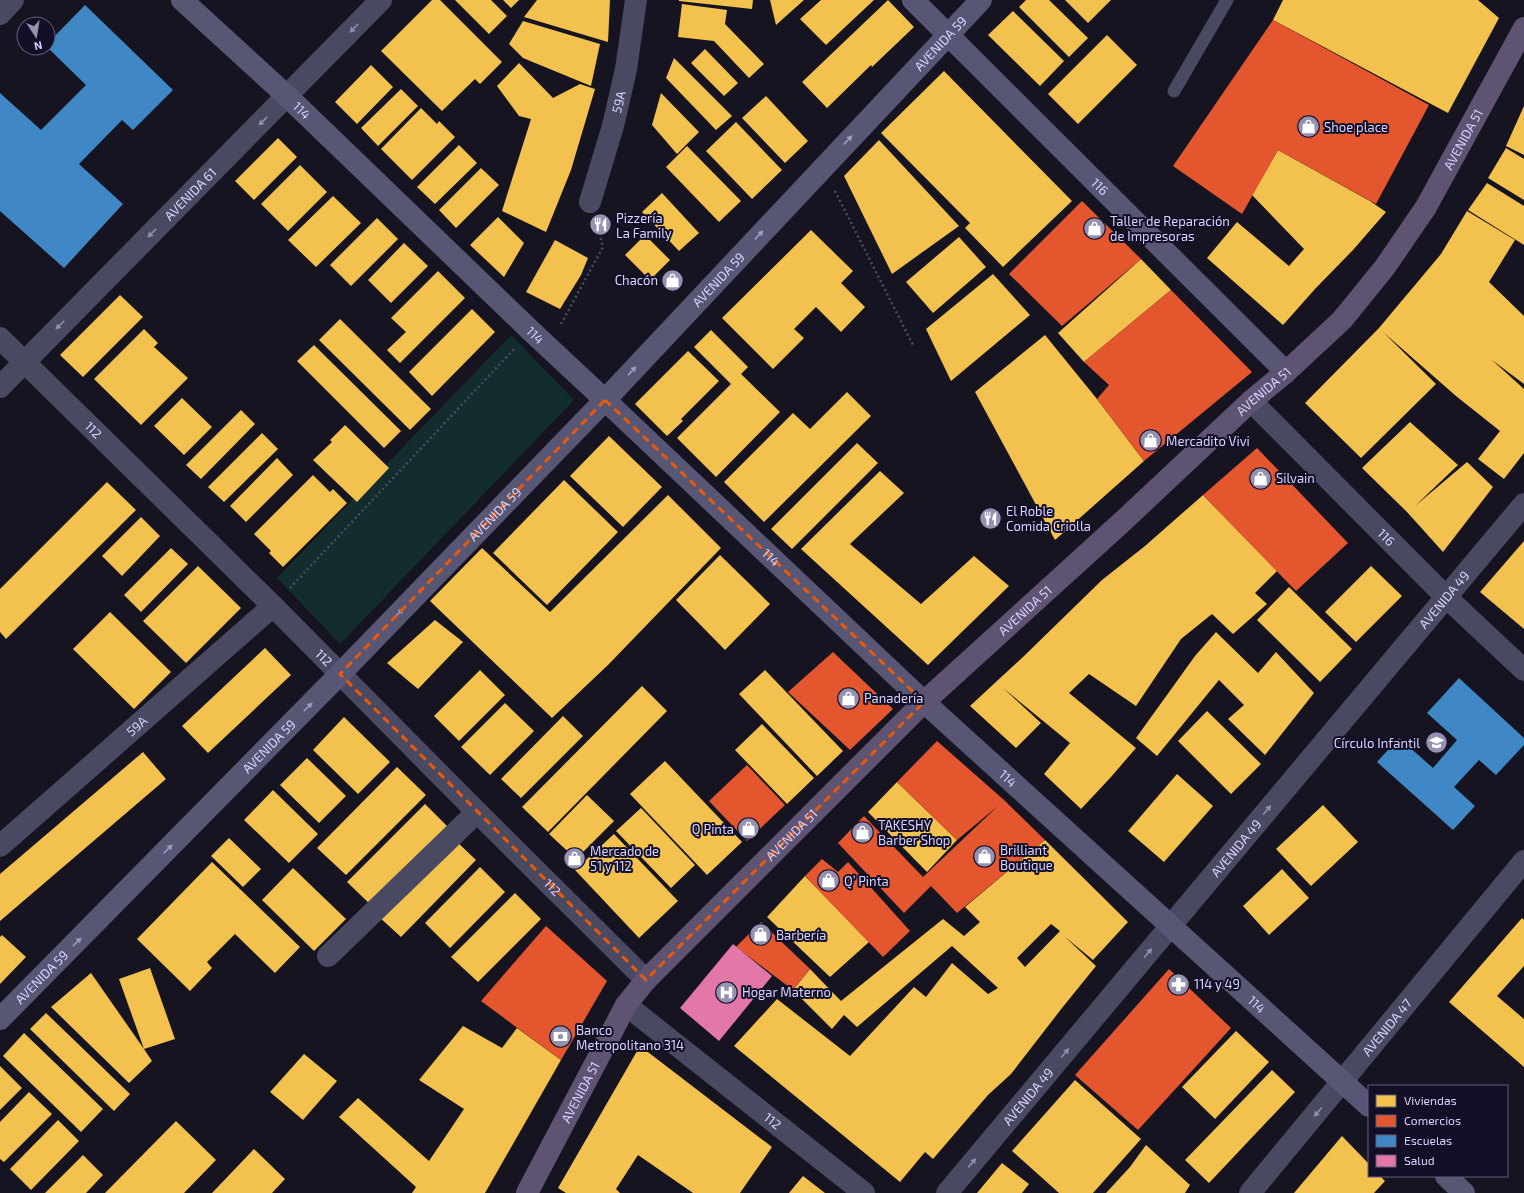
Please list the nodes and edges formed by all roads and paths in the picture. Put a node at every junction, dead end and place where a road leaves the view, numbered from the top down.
1 (13, 0) edge
2 (182, 0) edge
3 (381, 0) edge
4 (636, 0) edge
5 (914, 0) edge
6 (981, 0) edge
7 (1227, 0) edge
8 (0, 14) edge
9 (1524, 28) edge
10 (947, 34) junction
11 (1174, 91) dead end
12 (287, 96) junction
13 (823, 166) junction
14 (590, 202) joint
15 (531, 331) junction
16 (0, 338) edge
17 (914, 347) dead end
18 (548, 348) junction
19 (25, 361) junction
20 (1286, 372) junction
21 (0, 387) edge
22 (605, 400) junction
23 (1251, 401) junction
24 (1524, 504) edge
25 (1445, 596) junction
26 (273, 606) junction
27 (1524, 670) edge
28 (340, 674) junction
29 (924, 702) junction
30 (477, 812) junction
31 (0, 846) edge
32 (1524, 861) edge
33 (1171, 926) junction
34 (328, 956) dead end
35 (646, 980) junction
36 (626, 1005) junction
37 (0, 1019) edge
38 (1342, 1082) junction
39 (1368, 1105) edge
40 (1447, 1177) edge
41 (527, 1193) edge
42 (864, 1193) edge
43 (947, 1193) edge
44 (1250, 1193) edge
45 (1464, 1193) edge

1 - 8 street
2 - 12 street, 114
3 -> 12 street, AVENIDA 61
4 - 14 street, 59A
5 - 10 street, 116
6 - 10 street, AVENIDA 59
7 - 11 lane
9 - 20 main road, AVENIDA 51
13 -> 10 street, AVENIDA 59
10 - 20 street, 116
12 - 15 street, 114
12 -> 19 street, AVENIDA 61
13 - 17 path
22 -> 13 street, AVENIDA 59
14 - 18 path
15 - 18 street, 114
15 - 26 path
16 - 19 street, 112
18 - 22 street, 114
19 - 21 street, AVENIDA 61
19 - 26 street, 112
20 - 23 main road, AVENIDA 51
28 -> 22 street, AVENIDA 59
22 - 29 street, 114
23 - 25 street, 116
23 - 29 main road, AVENIDA 51
24 - 25 street, AVENIDA 49
25 - 27 street, 116
33 -> 25 street, AVENIDA 49
26 - 28 street, 112
26 - 31 street, 59A
28 - 30 street, 112
37 -> 28 street, AVENIDA 59
29 - 33 street, 114
29 - 35 main road, AVENIDA 51
30 - 34 street
30 - 35 street, 112
32 - 38 street, AVENIDA 47
33 - 38 street, 114
43 -> 33 street, AVENIDA 49
35 - 36 main road, AVENIDA 51
36 - 41 main road, AVENIDA 51
36 - 42 street, 112
38 - 39 street, 114
38 -> 44 street, AVENIDA 47
40 - 45 street

